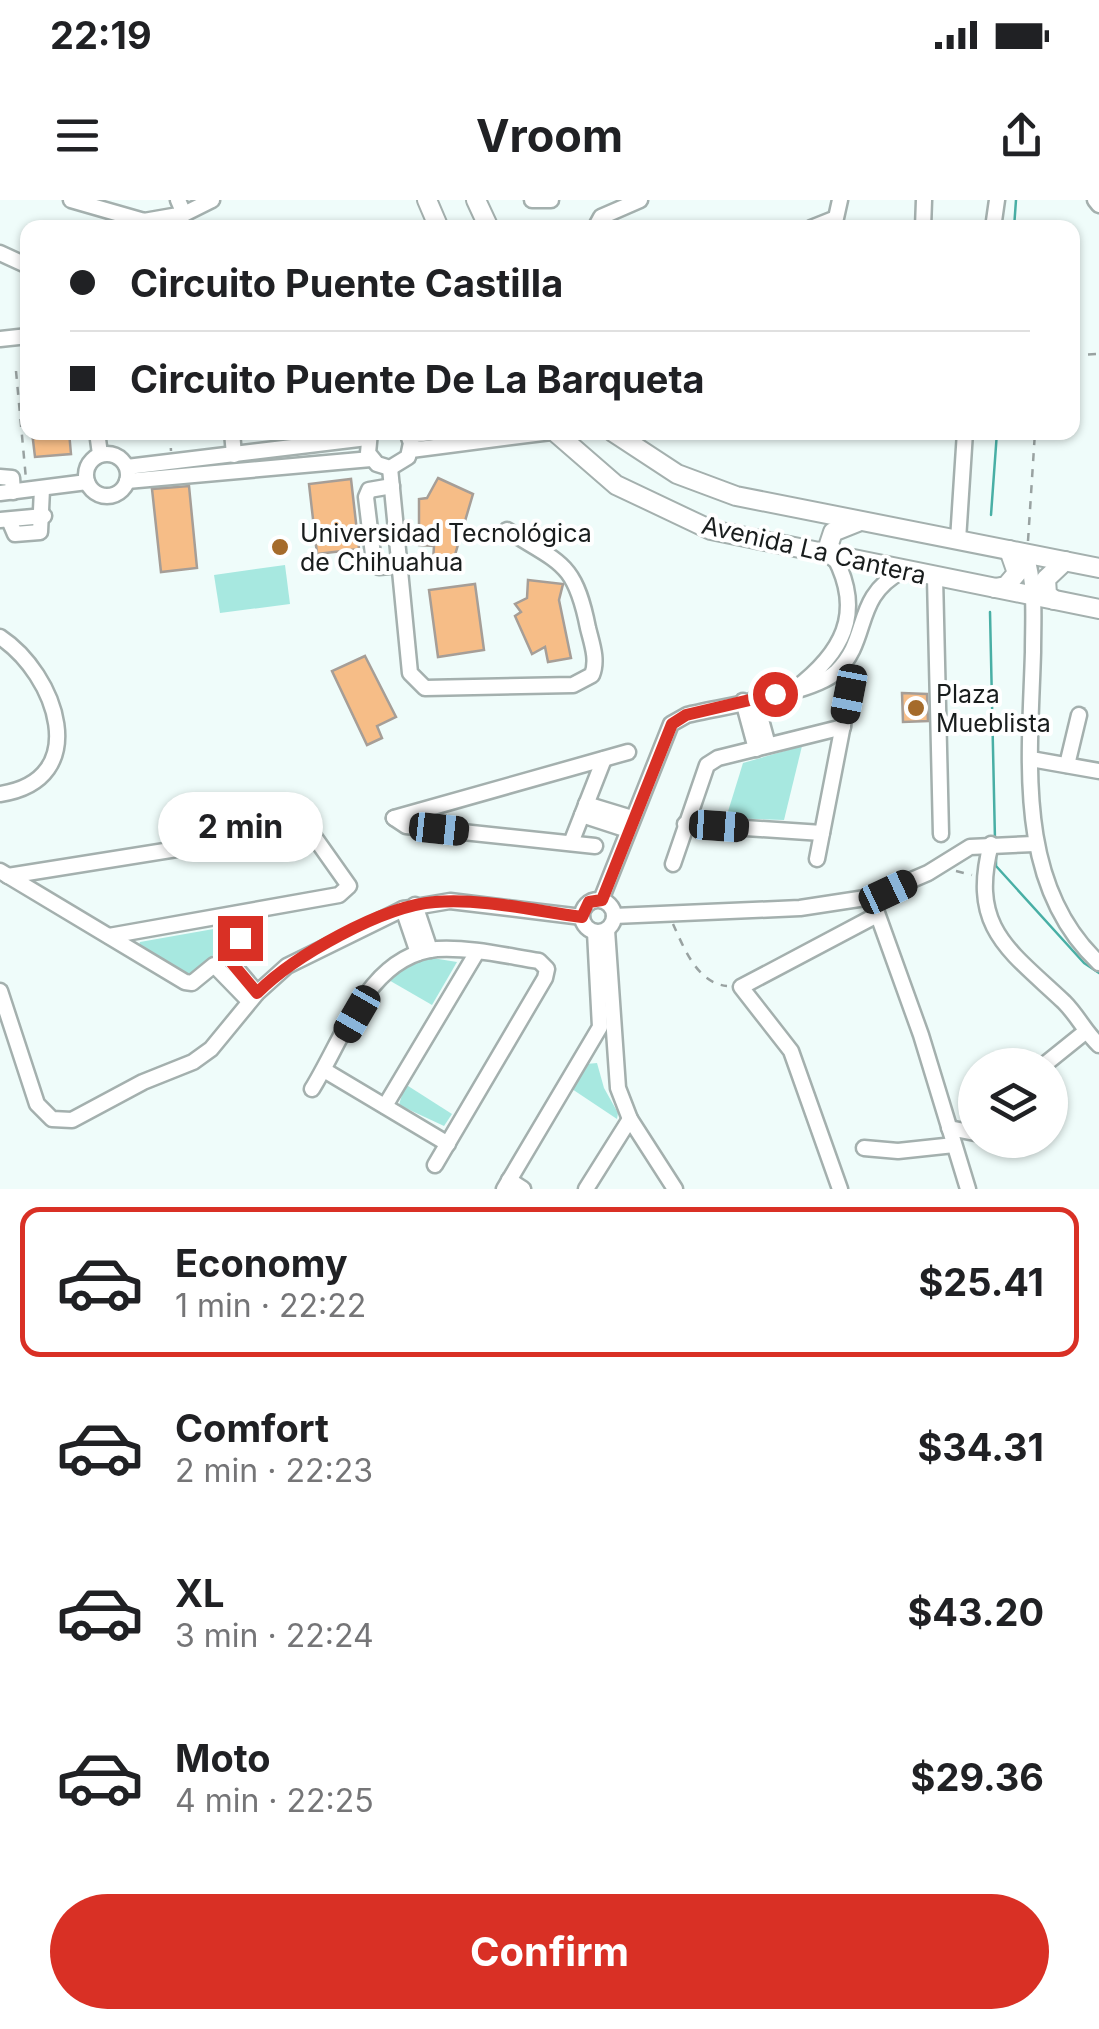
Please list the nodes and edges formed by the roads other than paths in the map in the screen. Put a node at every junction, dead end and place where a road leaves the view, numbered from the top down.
1 (72, 200) edge
2 (212, 200) edge
3 (532, 200) edge
4 (551, 200) edge
5 (640, 200) edge
6 (181, 207) edge
7 (141, 220) edge
8 (147, 220) edge
9 (600, 220) edge
10 (98, 440) edge
11 (235, 440) edge
12 (298, 440) edge
13 (369, 440) edge
14 (409, 440) edge
15 (563, 440) edge
16 (624, 440) edge
17 (964, 440) edge
18 (100, 454) junction
19 (234, 454) junction
20 (371, 459) junction
21 (300, 464) junction
22 (390, 468) junction
23 (127, 474) junction
24 (0, 477) edge
25 (86, 482) junction
26 (392, 486) junction
27 (20, 491) edge
28 (5, 520) edge
29 (863, 520) junction
30 (507, 530) dead end
31 (958, 540) junction
32 (1018, 552) junction
33 (836, 558) junction
34 (1065, 562) junction
35 (400, 565) junction
36 (1099, 568) edge
37 (902, 570) junction
38 (935, 577) junction
39 (995, 588) junction
40 (1034, 596) junction
41 (1054, 600) junction
42 (1099, 609) edge
43 (855, 615) junction
44 (0, 637) edge
45 (849, 694) dead end
46 (749, 700) junction
47 (1079, 715) dead end
48 (843, 726) junction
49 (762, 747) junction
50 (628, 752) dead end
51 (604, 759) junction
52 (1032, 759) junction
53 (1067, 765) junction
54 (1099, 771) edge
55 (0, 794) edge
56 (584, 810) junction
57 (630, 824) junction
58 (685, 824) junction
59 (822, 834) junction
60 (941, 834) dead end
61 (571, 843) junction
62 (991, 844) junction
63 (1034, 844) junction
64 (595, 846) dead end
65 (816, 860) dead end
66 (673, 864) dead end
67 (4, 873) edge
68 (872, 898) junction
69 (602, 900) junction
70 (409, 907) junction
71 (250, 913) junction
72 (878, 915) junction
73 (614, 916) junction
74 (582, 917) junction
75 (601, 931) junction
76 (109, 936) junction
77 (424, 952) junction
78 (477, 952) junction
79 (1099, 963) edge
80 (605, 984) junction
81 (0, 991) edge
82 (253, 997) junction
83 (1085, 1032) junction
84 (1099, 1045) edge
85 (1065, 1048) edge
86 (582, 1061) junction
87 (614, 1069) junction
88 (324, 1070) junction
89 (312, 1090) dead end
90 (386, 1106) junction
91 (630, 1118) junction
92 (949, 1128) junction
93 (958, 1130) edge
94 (448, 1144) junction
95 (954, 1146) junction
96 (864, 1148) dead end
97 (435, 1165) dead end
98 (506, 1185) edge
99 (834, 1187) edge
100 (673, 1188) edge
101 (524, 1189) edge
102 (586, 1189) edge
103 (968, 1189) edge

1 - 7 street
2 - 6 street
3 - 4 street
5 - 9 street
6 - 8 street
10 - 18 street
11 - 19 street
12 - 19 street
12 - 21 street
13 - 20 street
14 - 22 street
15 - 33 main road, Avenida La Cantera
16 - 29 main road, Avenida La Cantera
17 - 31 street
18 - 23 street
18 - 25 street
19 - 23 street
20 - 21 street
20 - 22 street
21 - 23 street
22 - 26 street
23 - 25 street
24 - 27 street
25 - 27 street
26 - 35 street
26 - 35 street
27 - 28 street
29 - 31 main road, Avenida La Cantera
29 - 33 main road
30 - 35 street
31 - 32 main road, Avenida La Cantera
32 - 34 main road, Avenida La Cantera
32 - 39 main road
32 - 40 street
33 - 37 main road, Avenida La Cantera
33 - 43 street
34 - 36 main road, Avenida La Cantera
34 - 41 main road
37 - 38 main road, Avenida La Cantera
37 - 43 street
38 - 39 main road, Avenida La Cantera
38 - 60 street
39 - 40 main road, Avenida La Cantera
40 - 41 main road, Avenida La Cantera
40 - 52 street
41 - 42 main road, Avenida La Cantera
43 - 46 street
44 - 55 street
45 - 48 street
46 - 49 street
46 - 57 street
47 - 53 street
48 - 49 street
48 - 59 street
49 - 58 street
50 - 51 street
51 - 56 street
51 - 61 street
52 - 53 street
52 - 63 street
53 - 54 street
56 - 57 street
56 - 61 street
57 - 69 street
58 - 59 street
58 - 66 street
59 - 65 street
61 - 64 street
62 - 63 street
62 - 68 street
62 - 83 street
63 - 79 street
67 - 71 street
67 - 76 street
68 - 72 street
68 - 73 street
69 - 73 street
69 - 74 street
70 - 74 street
70 - 77 street
70 - 82 street
71 - 76 street
71 - 82 street
72 - 92 street
72 - 99 street
73 - 75 street
74 - 75 street
75 - 80 street
76 - 82 street
77 - 78 street
77 - 88 street
78 - 90 street
78 - 94 street
80 - 86 street
80 - 87 street
81 - 82 street
83 - 84 street
83 - 85 street
86 - 87 street
86 - 98 street
87 - 91 street
88 - 89 street
88 - 90 street
90 - 94 street
91 - 100 street
91 - 102 street
92 - 93 street
92 - 95 street
94 - 97 street
95 - 96 street
95 - 103 street
98 - 101 street

